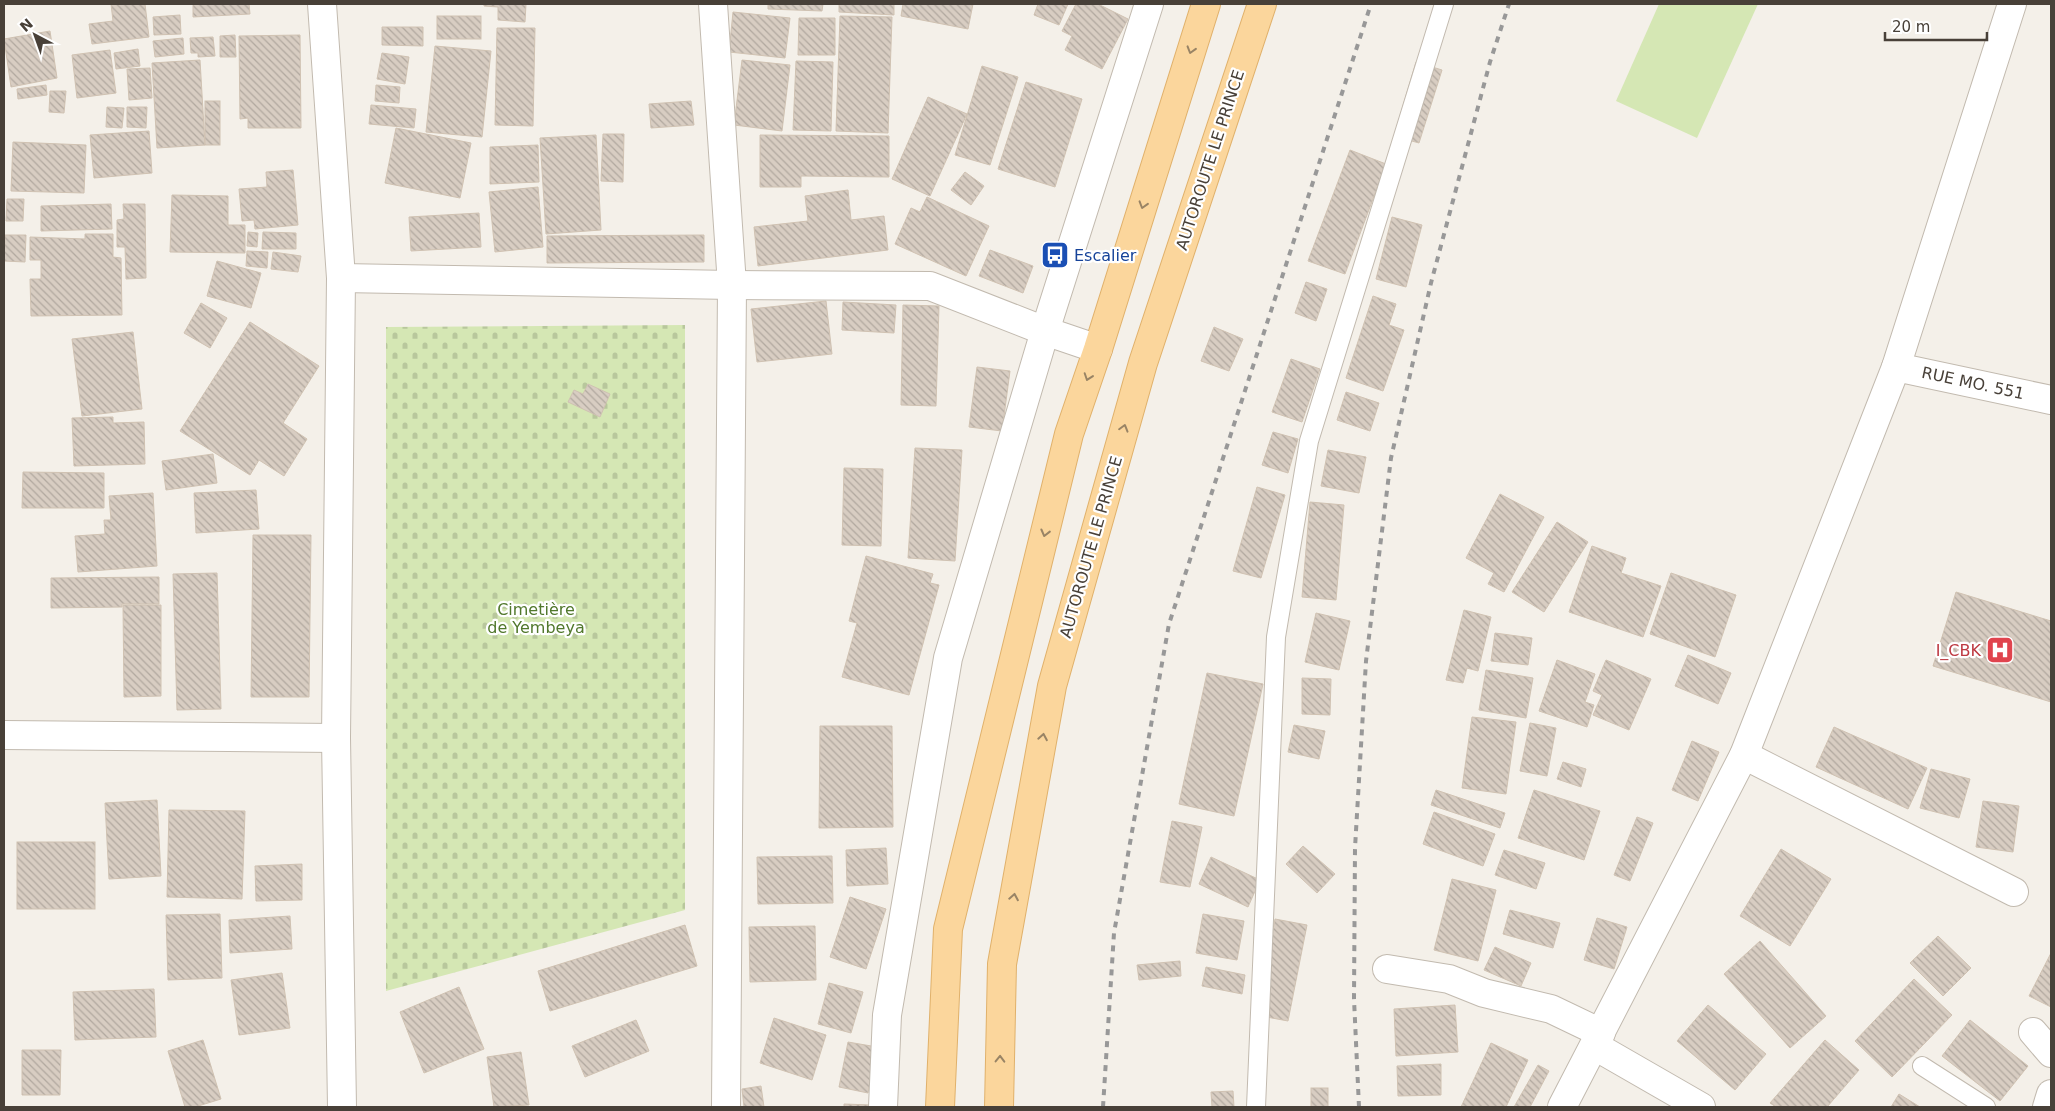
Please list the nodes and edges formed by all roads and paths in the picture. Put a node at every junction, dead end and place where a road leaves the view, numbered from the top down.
1 (322, 4) edge
2 (713, 4) edge
3 (1149, 4) edge
4 (1206, 4) edge
5 (1262, 4) edge
6 (1444, 4) edge
7 (2012, 4) edge
8 (341, 278) junction
9 (732, 286) junction
10 (1045, 331) junction
11 (1098, 349) junction
12 (1896, 366) junction
13 (2051, 400) edge
14 (4, 734) edge
15 (336, 738) junction
16 (1744, 755) junction
17 (2014, 892) dead end
18 (1387, 969) dead end
19 (2032, 1032) dead end
20 (1598, 1039) junction
21 (2051, 1053) edge
22 (1922, 1066) dead end
23 (2051, 1094) edge
24 (342, 1107) edge
25 (726, 1107) edge
26 (883, 1107) edge
27 (940, 1107) edge
28 (999, 1107) edge
29 (1256, 1107) edge
30 (1562, 1107) edge
31 (1701, 1107) edge
32 (1986, 1107) edge
33 (2047, 1107) edge

1 - 8 street
2 - 9 street
3 - 10 street
4 -> 11 main road
28 -> 5 main road, AUTOROUTE LE PRINCE
6 - 29 lane
7 - 12 street
8 - 9 street
8 - 15 street
9 - 10 street
9 - 25 street
10 - 11 street
10 - 26 street
11 -> 27 main road
12 - 13 street, RUE MO. 551
12 - 16 street
14 - 15 street
15 - 24 street
16 - 17 street
16 - 20 street
18 - 20 street
19 - 21 street
20 - 30 street
20 - 31 street
22 - 32 lane
23 - 33 street

